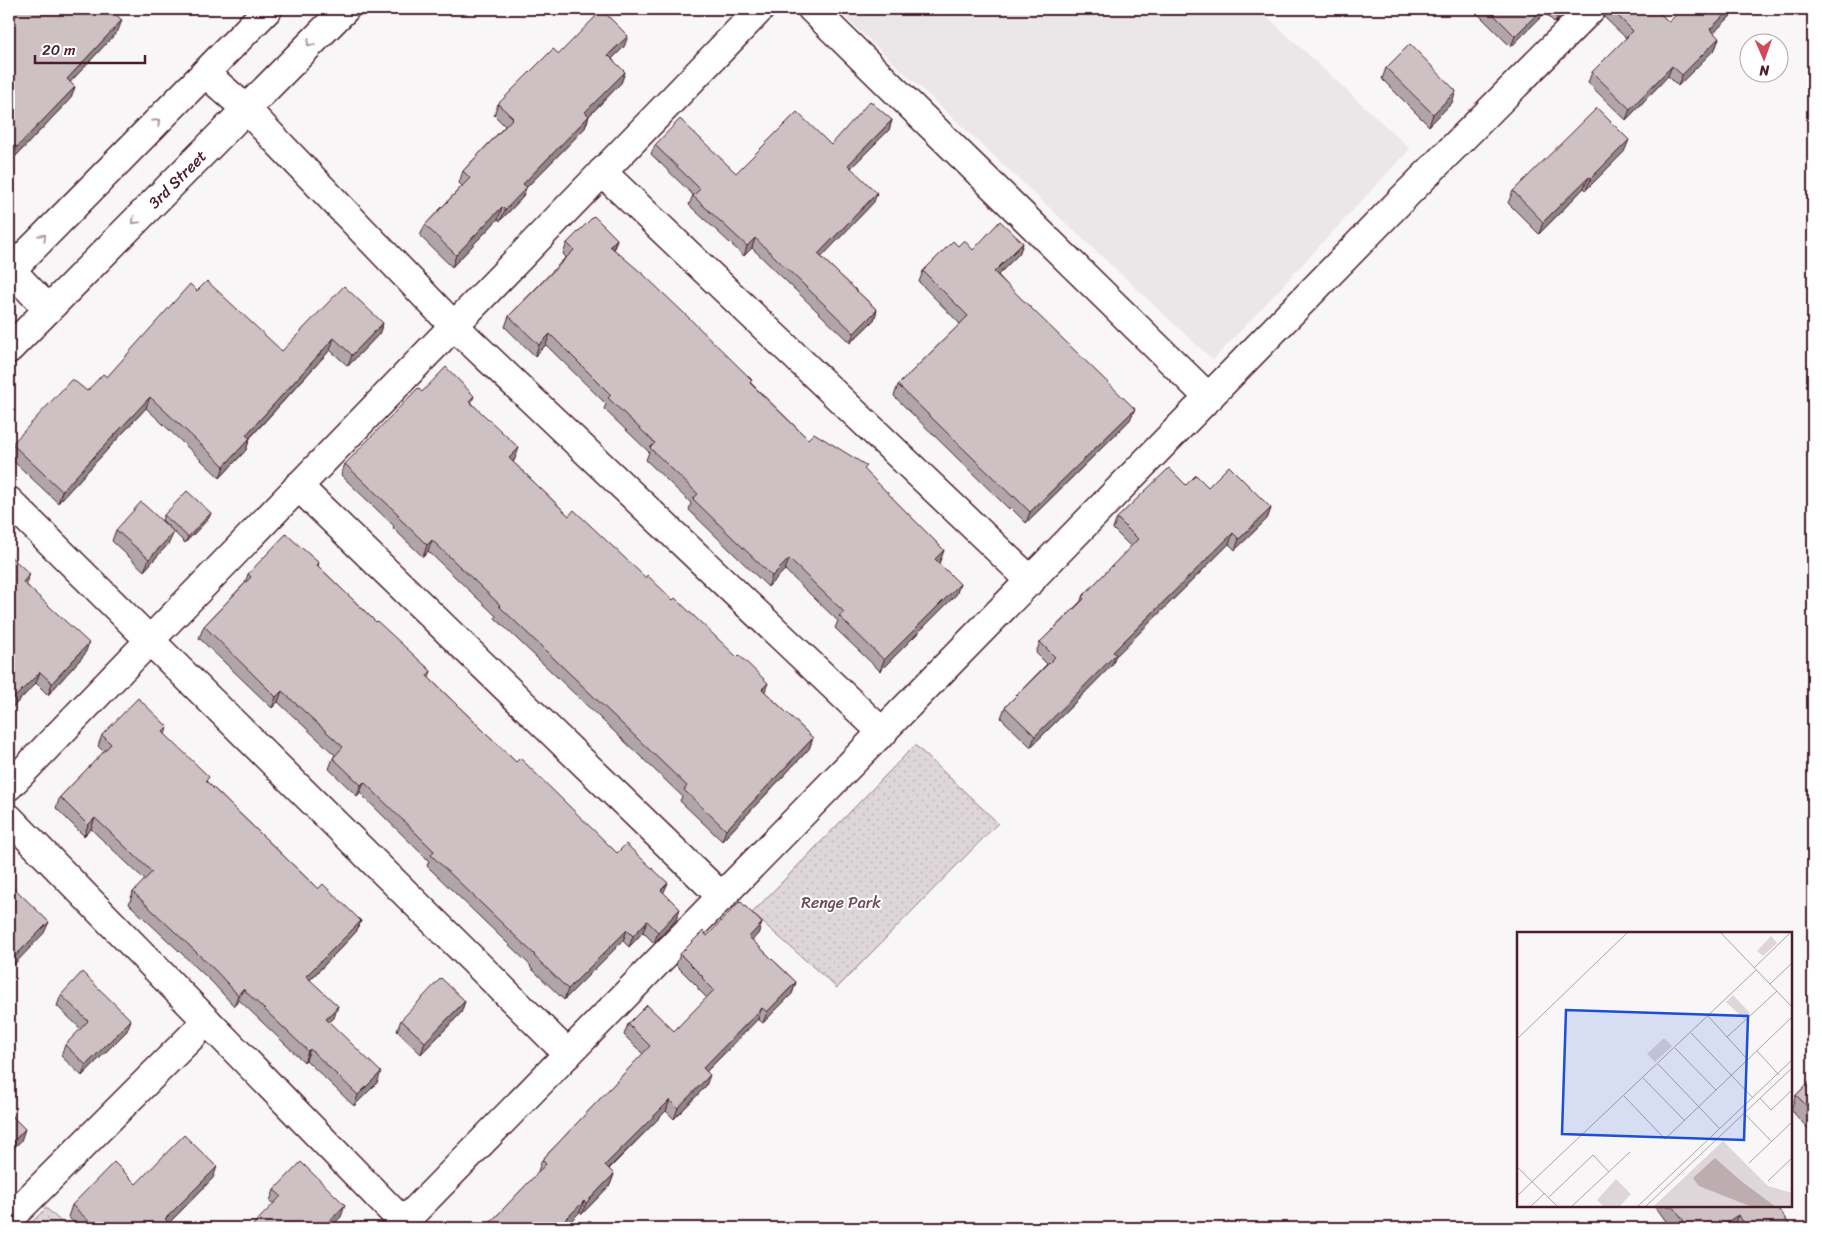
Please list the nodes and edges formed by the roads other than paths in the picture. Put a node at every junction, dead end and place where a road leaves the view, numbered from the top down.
1 (268, 9) edge
2 (345, 9) edge
3 (760, 9) edge
4 (812, 9) edge
5 (1591, 9) edge
6 (205, 73) junction
7 (246, 109) junction
8 (602, 172) junction
9 (9, 270) edge
10 (48, 309) junction
11 (454, 325) junction
12 (9, 349) edge
13 (1209, 398) junction
14 (298, 486) junction
15 (9, 501) edge
16 (1031, 580) junction
17 (150, 639) junction
18 (883, 733) junction
19 (9, 786) edge
20 (9, 818) edge
21 (722, 897) junction
22 (207, 1021) junction
23 (568, 1054) junction
24 (9, 1219) edge
25 (401, 1225) edge

1 - 6 street
2 -> 7 street, 3rd Street
3 - 8 street
4 - 13 street
5 - 13 street
6 - 7 street
9 -> 6 street
7 -> 10 street, 3rd Street
7 - 11 street
8 - 11 street
8 - 16 street
9 - 10 street
10 - 12 street, 3rd Street
11 - 14 street
11 - 18 street
13 - 16 street
14 - 17 street
14 - 21 street
15 - 17 street
16 - 18 street
17 - 19 street
17 - 23 street
18 - 21 street
20 - 22 street
21 - 23 street
22 - 24 street
22 - 25 street
23 - 25 street

